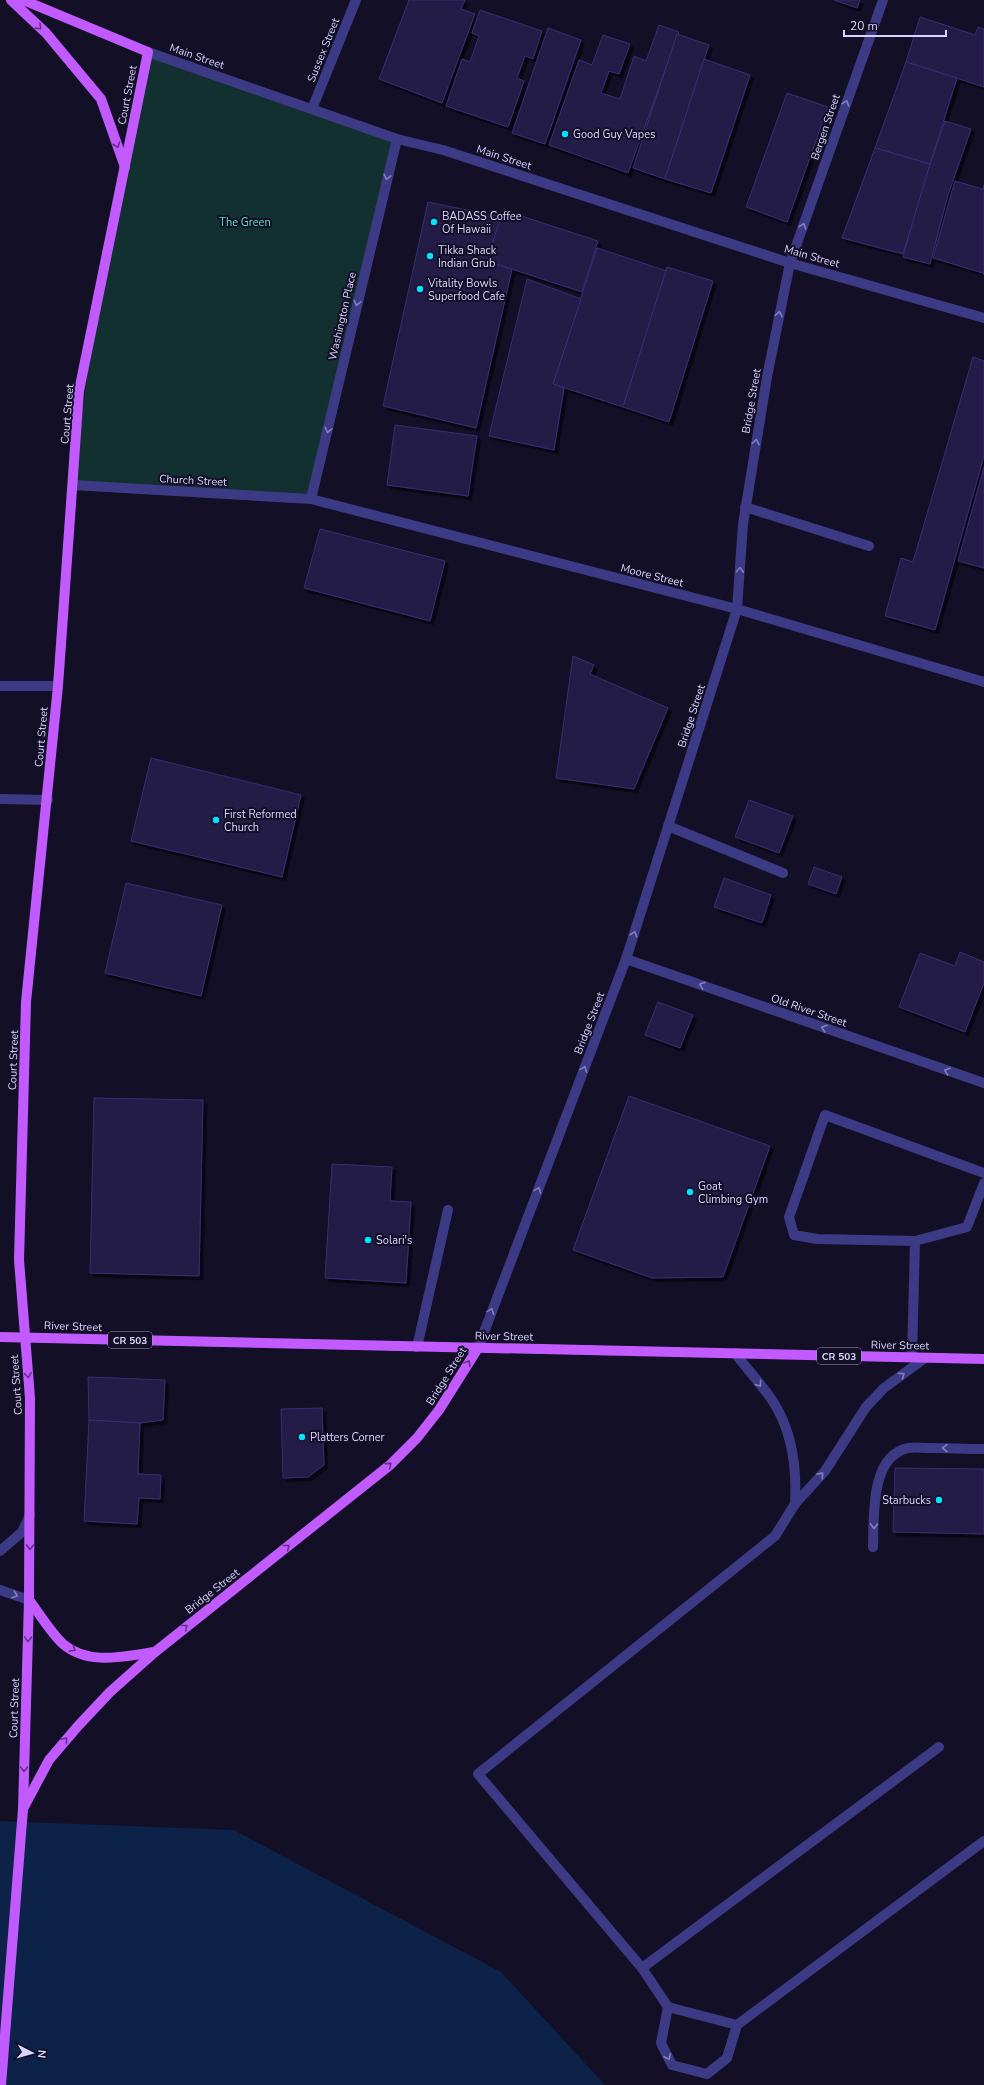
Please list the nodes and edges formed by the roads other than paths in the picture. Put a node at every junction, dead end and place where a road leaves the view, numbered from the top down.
1 (11, 0) edge
2 (23, 0) edge
3 (356, 0) edge
4 (883, 0) edge
5 (148, 52) junction
6 (312, 109) junction
7 (396, 139) junction
8 (125, 169) junction
9 (790, 263) junction
10 (984, 318) edge
11 (73, 486) junction
12 (311, 499) junction
13 (746, 507) junction
14 (869, 546) dead end
15 (737, 609) junction
16 (984, 682) edge
17 (0, 686) edge
18 (58, 686) junction
19 (0, 800) edge
20 (48, 800) junction
21 (668, 826) junction
22 (783, 873) dead end
23 (626, 959) junction
24 (984, 1083) edge
25 (984, 1173) edge
26 (984, 1182) edge
27 (448, 1210) dead end
28 (915, 1241) junction
29 (0, 1337) edge
30 (24, 1337) junction
31 (417, 1347) junction
32 (478, 1348) junction
33 (735, 1353) junction
34 (912, 1357) junction
35 (925, 1358) junction
36 (984, 1359) edge
37 (984, 1449) edge
38 (795, 1504) junction
39 (30, 1515) junction
40 (873, 1547) dead end
41 (0, 1551) edge
42 (0, 1590) edge
43 (29, 1600) junction
44 (155, 1652) junction
45 (939, 1747) dead end
46 (23, 1809) junction
47 (984, 1841) edge
48 (642, 1968) junction
49 (668, 2007) junction
50 (737, 2025) junction
51 (1, 2081) edge

1 -> 8 main road
2 - 5 main road, Main Street
3 - 6 street, Sussex Street
9 -> 4 street, Bergen Street
5 - 6 street, Main Street
5 - 8 main road, Court Street
6 - 7 street, Main Street
7 - 9 street, Main Street
7 -> 12 street, Washington Place
8 - 11 main road, Court Street
9 - 10 street, Main Street
13 -> 9 street, Bridge Street
11 - 12 street, Church Street
11 - 18 main road, Court Street
12 - 15 street, Moore Street
13 - 14 street
15 -> 13 street, Bridge Street
15 - 16 street, Moore Street
15 - 21 street, Bridge Street
17 - 18 street
18 - 20 main road, Court Street
19 - 20 street
20 - 30 main road, Court Street
21 - 22 street
23 -> 21 street, Bridge Street
24 -> 23 street, Old River Street
32 -> 23 street, Bridge Street
25 - 28 street
26 - 28 street
27 - 31 street
28 - 34 street
29 - 30 main road, CR 503
30 - 31 main road, River Street / CR 503
30 -> 39 main road, Court Street
31 - 32 main road, River Street / CR 503
32 - 33 main road, River Street / CR 503
44 -> 32 main road, Bridge Street
33 - 34 main road, River Street / CR 503
33 -> 38 street
34 - 35 main road, River Street / CR 503
35 - 36 main road, River Street / CR 503
38 -> 35 street
37 -> 40 street
38 - 48 street
39 - 41 street
39 -> 43 main road, Court Street
42 -> 43 street
43 -> 44 main road, Bridge Street
43 -> 46 main road, Court Street
46 -> 44 main road, Bridge Street
45 - 48 street
46 - 51 main road, Court Street
47 - 50 street
48 - 49 street
49 - 50 street
49 -> 50 street

